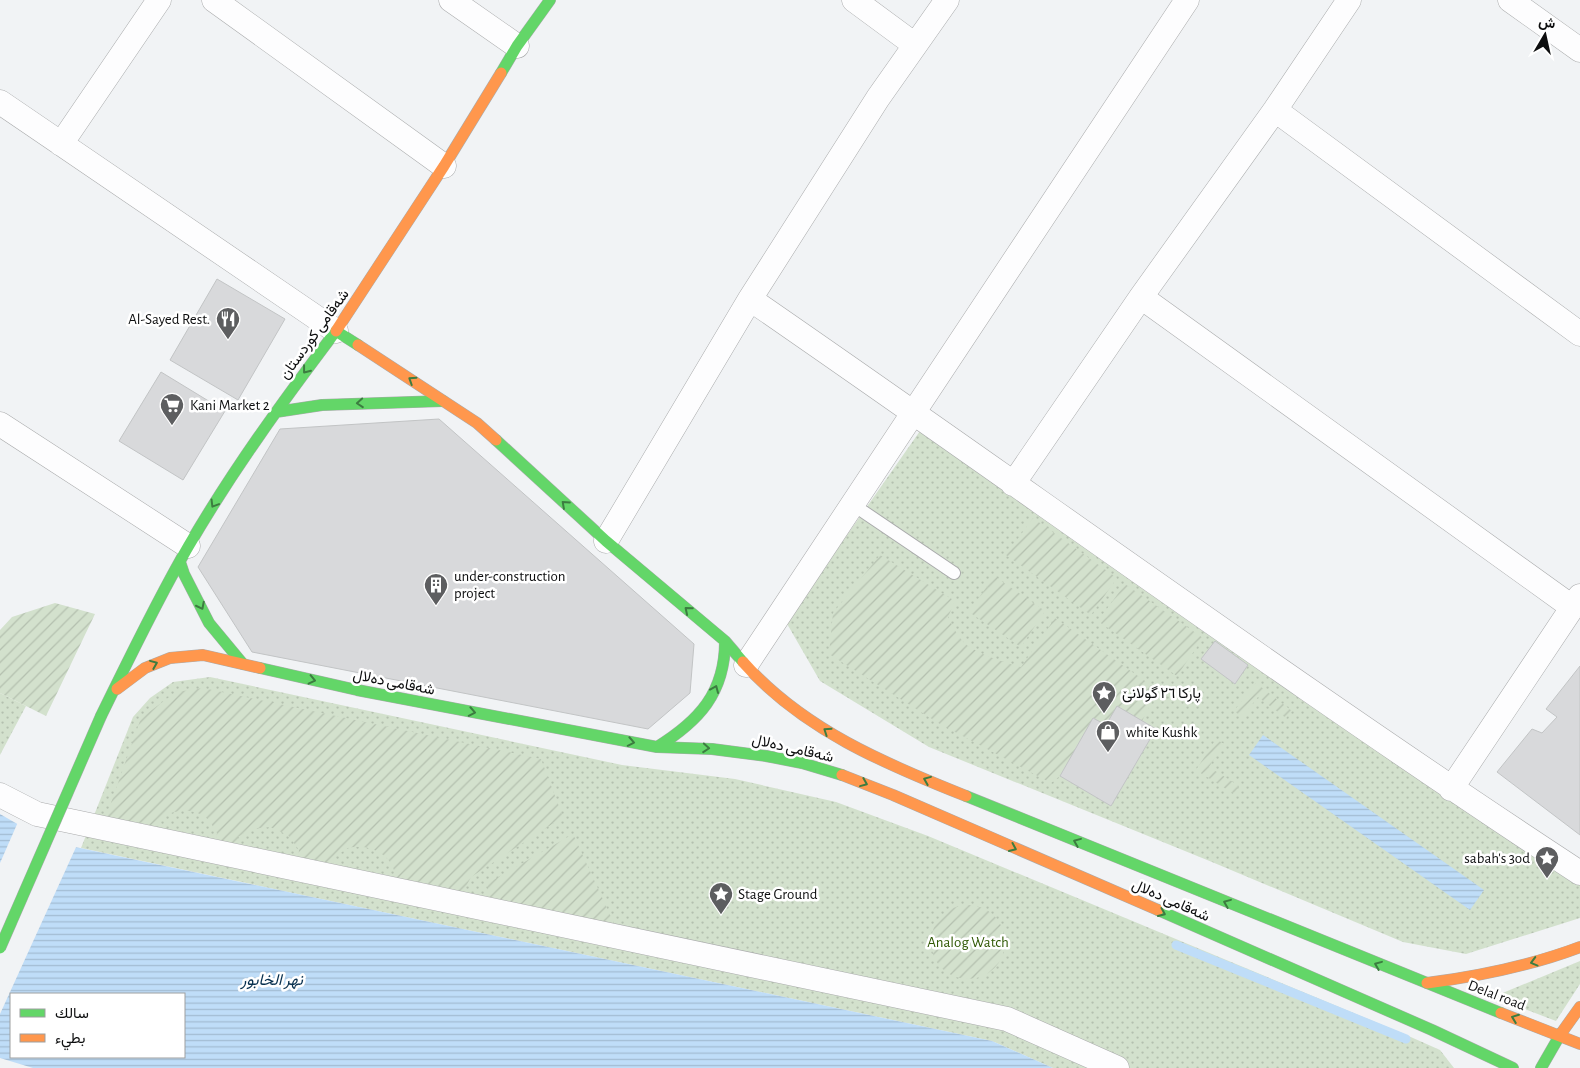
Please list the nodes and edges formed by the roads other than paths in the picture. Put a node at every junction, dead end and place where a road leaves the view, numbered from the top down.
1 (159, 0) edge
2 (214, 0) edge
3 (451, 0) edge
4 (550, 0) edge
5 (854, 0) edge
6 (947, 0) edge
7 (1187, 0) edge
8 (1349, 0) edge
9 (1510, 0) edge
10 (915, 45) junction
11 (518, 46) junction
12 (1580, 50) edge
13 (0, 102) edge
14 (1275, 110) junction
15 (61, 144) junction
16 (444, 166) junction
17 (1141, 297) junction
18 (750, 299) junction
19 (336, 331) junction
20 (1580, 334) edge
21 (443, 401) junction
22 (276, 412) junction
23 (913, 412) junction
24 (0, 424) edge
25 (1012, 484) junction
26 (852, 504) junction
27 (606, 541) junction
28 (184, 554) junction
29 (954, 573) dead end
30 (1576, 602) edge
31 (725, 641) junction
32 (242, 664) junction
33 (746, 665) junction
34 (114, 691) junction
35 (657, 747) junction
36 (1451, 789) junction
37 (0, 795) edge
38 (1580, 873) edge
39 (1580, 947) edge
40 (0, 948) edge
41 (1423, 983) junction
42 (1580, 1008) edge
43 (1432, 1030) junction
44 (1560, 1035) junction
45 (1580, 1044) edge
46 (1457, 1055) dead end
47 (1116, 1068) edge
48 (1513, 1068) edge
49 (1541, 1068) edge

1 - 15 street
2 - 16 street
3 - 11 street
4 - 11 main road, شەقامی کوردستان
5 - 10 street
6 - 10 street
7 - 23 street
8 - 14 street
9 - 12 street
10 - 18 street
11 - 16 main road, شەقامی کوردستان
13 - 15 street
14 - 17 street
14 - 20 street
15 - 19 street
16 - 19 main road, شەقامی کوردستان
17 - 25 street
17 - 30 street
18 - 23 street
18 - 27 street
21 -> 19 main road, شەقامی دەلال
19 -> 22 main road, شەقامی کوردستان
21 -> 22 main road
27 -> 21 main road, شەقامی دەلال
22 -> 28 main road, شەقامی کوردستان
23 - 25 street
23 - 26 street
24 - 28 street
25 - 36 street
26 - 29 lane
26 - 33 street
31 -> 27 main road, شەقامی دەلال
28 -> 32 main road
28 - 34 main road, شەقامی کوردستان
30 - 36 street
31 - 33 main road, شەقامی دەلال
35 -> 31 main road
34 -> 32 main road, شەقامی دەلال
32 -> 35 main road, شەقامی دەلال
41 -> 33 main road, شەقامی دەلال
34 - 40 main road, شەقامی کوردستان, bridge
35 -> 43 main road, شەقامی دەلال
36 - 38 street
37 - 47 street
39 -> 41 main road
44 -> 41 main road, Delal road
42 - 44 main road
43 - 46 main road
43 - 48 main road
44 - 45 main road, Delal road
44 - 49 main road

